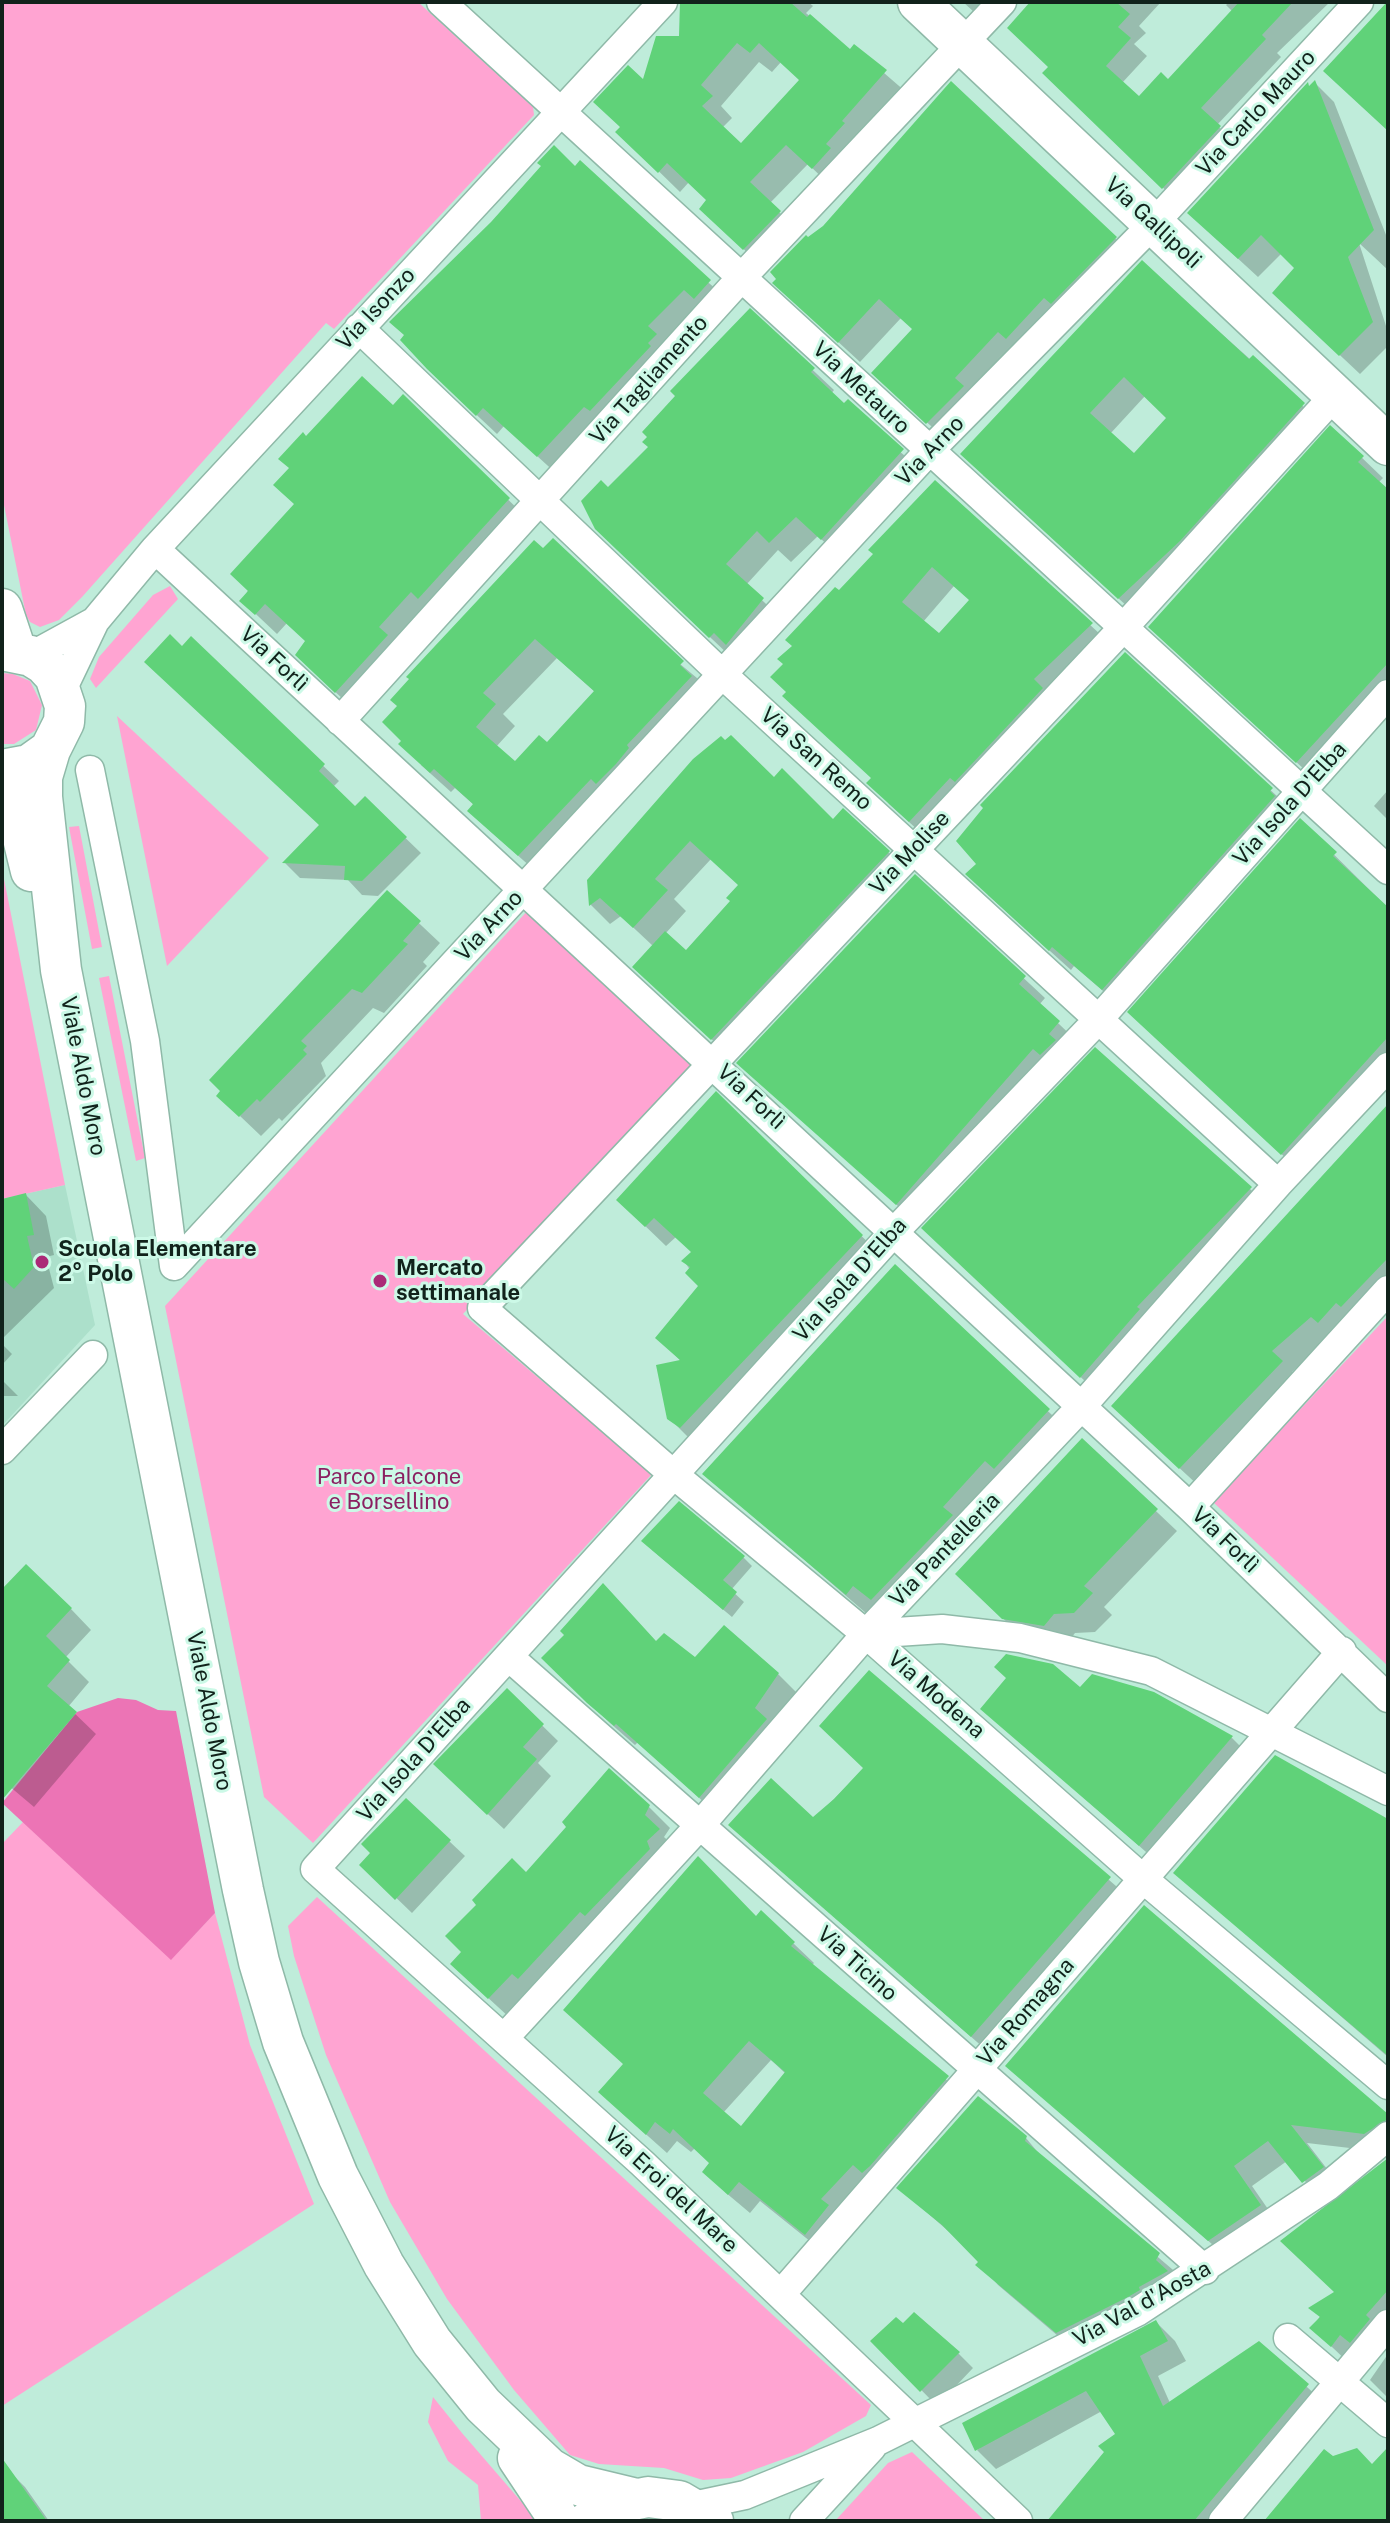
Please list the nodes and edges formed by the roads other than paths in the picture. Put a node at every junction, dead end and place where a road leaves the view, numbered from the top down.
1 (441, 2) edge
2 (663, 2) edge
3 (918, 2) edge
4 (1002, 2) edge
5 (1359, 2) edge
6 (963, 44) junction
7 (559, 112) junction
8 (1154, 223) junction
9 (741, 278) junction
10 (359, 328) junction
11 (1335, 395) junction
12 (1388, 445) edge
13 (929, 451) junction
14 (539, 502) junction
15 (155, 549) junction
16 (2, 609) edge
17 (95, 621) junction
18 (1123, 628) junction
19 (16, 652) edge
20 (723, 675) junction
21 (62, 690) junction
22 (1388, 694) edge
23 (340, 721) junction
24 (50, 750) junction
25 (2, 770) edge
26 (90, 770) dead end
27 (2, 791) edge
28 (1302, 791) junction
29 (913, 848) junction
30 (1388, 870) edge
31 (524, 888) junction
32 (61, 970) junction
33 (1097, 1021) junction
34 (715, 1063) junction
35 (1388, 1067) edge
36 (1278, 1184) junction
37 (894, 1232) junction
38 (1388, 1290) edge
39 (482, 1308) joint
40 (93, 1355) dead end
41 (1081, 1407) junction
42 (2, 1450) edge
43 (673, 1474) junction
44 (1190, 1507) junction
45 (866, 1634) junction
46 (1342, 1651) junction
47 (509, 1657) junction
48 (1388, 1698) edge
49 (1270, 1731) junction
50 (1388, 1791) edge
51 (702, 1823) junction
52 (315, 1869) joint
53 (1142, 1878) junction
54 (505, 2037) junction
55 (975, 2071) junction
56 (1388, 2085) edge
57 (1388, 2136) edge
58 (1205, 2270) junction
59 (781, 2294) junction
60 (1388, 2324) edge
61 (1288, 2338) dead end
62 (1340, 2382) junction
63 (483, 2405) junction
64 (915, 2421) junction
65 (1388, 2423) edge
66 (878, 2441) junction
67 (632, 2498) junction
68 (703, 2514) edge
69 (560, 2521) edge
70 (589, 2521) edge
71 (804, 2521) edge
72 (1018, 2521) edge
73 (1223, 2521) edge

1 - 7 street, Via Metauro
2 - 7 street, Via Isonzo
3 - 6 main road, Via Gallipoli
4 - 6 street, Via Tagliamento
5 - 8 street, Via Carlo Mauro
6 - 8 main road, Via Gallipoli
6 - 9 street, Via Tagliamento
7 - 9 street, Via Metauro
7 - 10 street, Via Isonzo
8 - 11 main road, Via Gallipoli
8 - 13 street, Via Arno
9 - 13 street, Via Metauro
9 - 14 street, Via Tagliamento
10 - 14 street, Via San Remo
10 - 15 street, Via Isonzo
11 - 12 main road, Via Gallipoli
11 - 18 street, Via Molise
13 - 18 street, Via Metauro
13 - 20 street, Via Arno
14 - 20 street, Via San Remo
14 - 23 street, Via Tagliamento
15 - 17 street, Via Isonzo
15 - 23 street, Via Forlì
16 - 19 main road
17 - 19 street
17 - 21 street
18 - 28 street, Via Metauro
18 - 29 street, Via Molise
19 - 21 main road
20 - 29 street, Via San Remo
20 - 31 street, Via Arno
21 - 24 main road, Viale Aldo Moro
22 - 28 street, Via Isola D'Elba
23 - 31 street, Via Forlì
24 - 25 main road
24 - 32 main road, Viale Aldo Moro
26 - 31 street, Via Arno
27 - 32 main road, Viale Aldo Moro
28 - 30 street, Via Metauro
28 - 33 street, Via Isola D'Elba
29 - 33 street, Via San Remo
29 - 34 street, Via Molise
31 - 34 street, Via Forlì
32 - 63 main road, Viale Aldo Moro
33 - 36 street, Via San Remo
33 - 37 street, Via Isola D'Elba
34 - 37 street, Via Forlì
34 - 39 street, Via Molise
35 - 36 street, Via Pantelleria
36 - 41 street, Via Pantelleria
37 - 41 street, Via Forlì
37 - 43 street, Via Isola D'Elba
38 - 44 street
39 - 43 street, Via Modena
40 - 42 street
41 - 44 street, Via Forlì
41 - 45 street, Via Pantelleria
43 - 45 street, Via Modena
43 - 47 street, Via Isola D'Elba
44 - 46 street, Via Forlì
45 - 49 street
45 - 51 street, Via Pantelleria
45 - 53 street, Via Modena
46 - 48 street, Via Forlì
46 - 49 street, Via Romagna
47 - 51 street, Via Ticino
47 - 52 street, Via Isola D'Elba
49 - 50 street
49 - 53 street, Via Romagna
51 - 54 street, Via Pantelleria
51 - 55 street, Via Ticino
52 - 54 street, Via Eroi del Mare
53 - 55 street, Via Romagna
53 - 56 street, Via Modena
54 - 59 street, Via Eroi del Mare
55 - 58 street, Via Ticino
55 - 59 street, Via Romagna
57 - 58 street, Via Val d'Aosta
58 - 64 street, Via Val d'Aosta
59 - 64 street, Via Eroi del Mare
60 - 62 street
61 - 62 street
62 - 65 street
62 - 73 street
63 - 67 main road, Viale Aldo Moro
63 - 69 main road, Viale Aldo Moro
64 - 66 street, Via Val d'Aosta
64 - 72 street, Via Eroi del Mare
66 - 68 street, Via Val d'Aosta
66 - 71 street, Via Val d'Aosta
67 - 68 main road, Viale Aldo Moro
67 - 70 main road, Viale Aldo Moro

